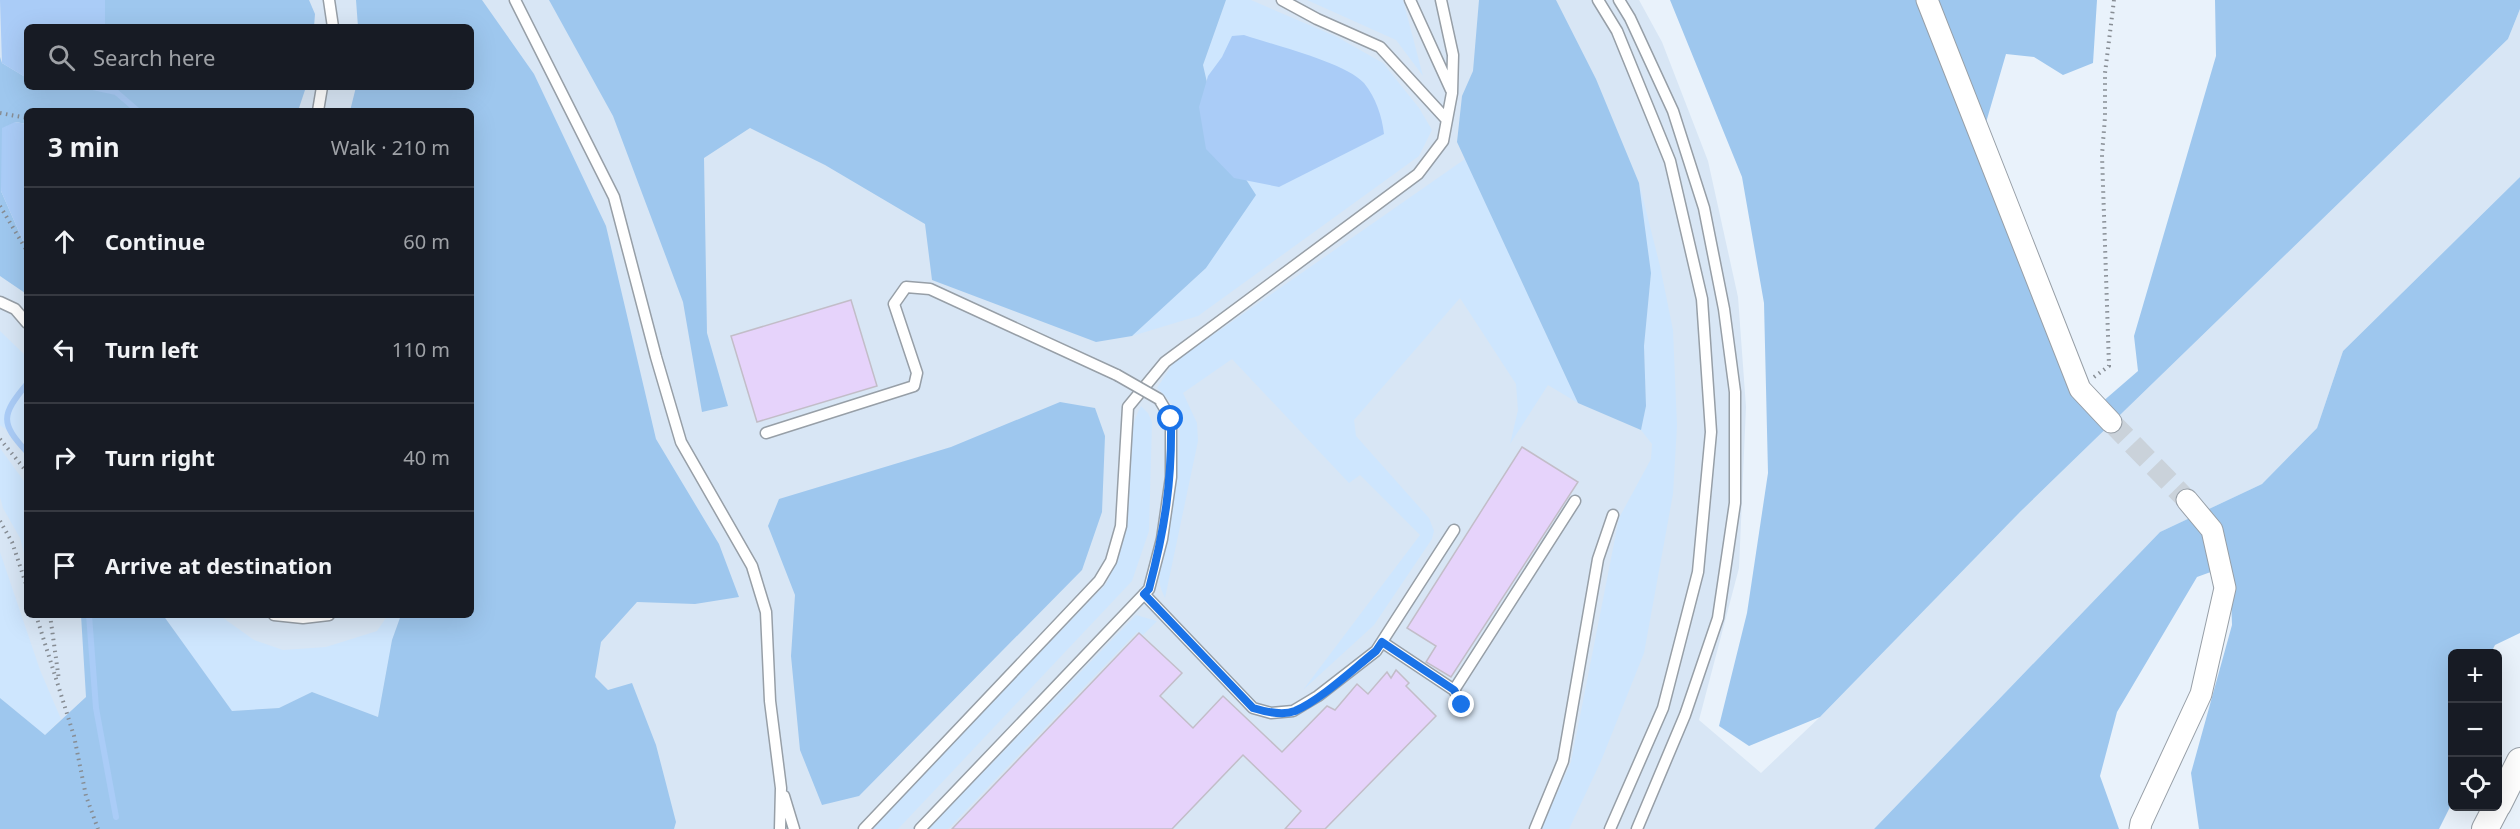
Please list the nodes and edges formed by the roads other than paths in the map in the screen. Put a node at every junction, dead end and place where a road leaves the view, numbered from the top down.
1 (329, 0) edge
2 (515, 0) edge
3 (1282, 0) edge
4 (1410, 0) edge
5 (1417, 0) edge
6 (1598, 0) edge
7 (1619, 0) edge
8 (1927, 0) edge
9 (1443, 2) edge
10 (1418, 15) junction
11 (333, 24) edge
12 (322, 90) edge
13 (1452, 93) junction
14 (318, 108) edge
15 (1447, 120) junction
16 (0, 302) edge
17 (24, 320) edge
18 (2111, 422) tunnel mouth
19 (766, 433) dead end
20 (2187, 500) tunnel mouth
21 (1575, 501) dead end
22 (1613, 515) dead end
23 (1454, 530) dead end
24 (1144, 594) junction
25 (1382, 642) junction
26 (1454, 690) junction
27 (1462, 705) dead end
28 (2520, 761) edge
29 (781, 788) junction
30 (2502, 796) edge
31 (2494, 811) edge
32 (780, 829) edge
33 (794, 829) edge
34 (864, 829) edge
35 (920, 829) edge
36 (1535, 829) edge
37 (1610, 829) edge
38 (1637, 829) edge
39 (2140, 829) edge
40 (2485, 829) edge

1 - 11 lane
2 - 29 lane
3 - 15 lane
4 - 10 lane
5 - 10 lane
6 - 37 lane
7 - 38 lane
8 - 18 street
9 - 13 lane
10 - 13 lane
12 - 14 lane
13 - 15 lane
15 - 34 lane
16 - 17 lane
19 - 24 lane, bridge
20 - 39 street
21 - 26 lane
22 - 36 lane
23 - 25 lane
24 - 25 lane
24 - 35 lane
25 - 26 lane
26 - 27 lane
28 - 30 street
29 - 32 lane
29 - 33 lane
31 - 40 street

